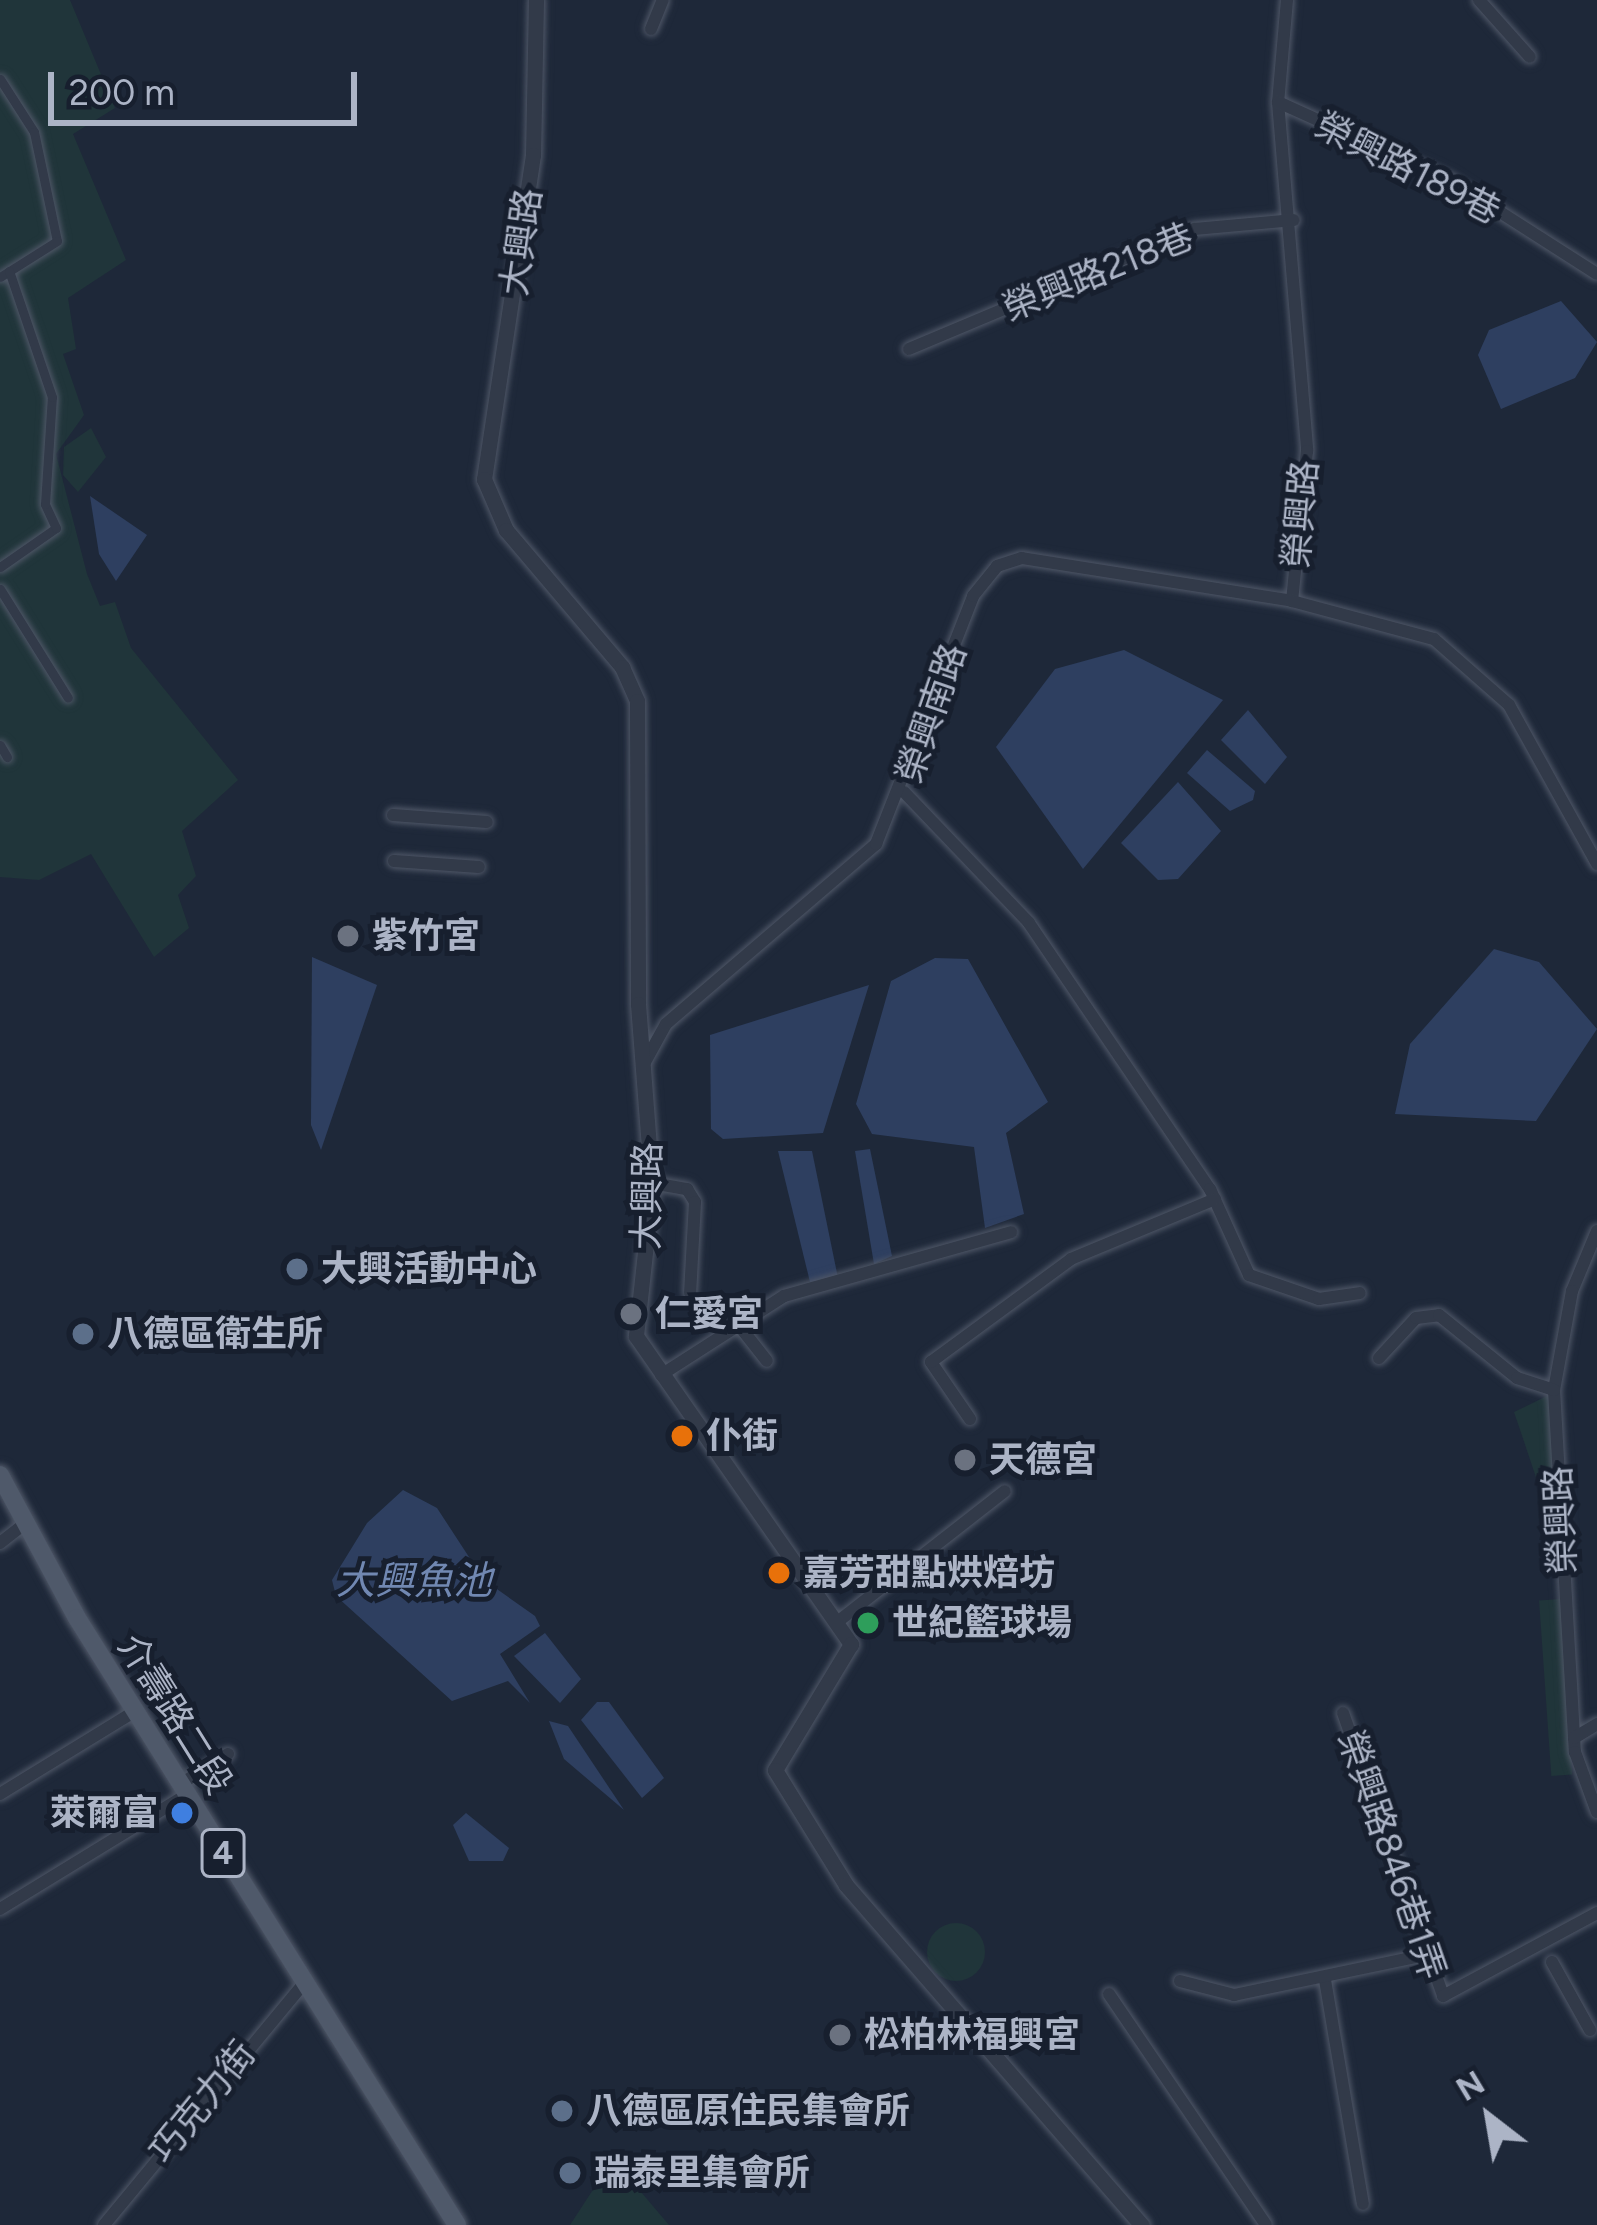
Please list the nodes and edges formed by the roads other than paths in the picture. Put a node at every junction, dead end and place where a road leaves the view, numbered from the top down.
1 (536, 0) edge
2 (663, 0) edge
3 (1287, 0) edge
4 (1479, 0) edge
5 (651, 29) dead end
6 (1530, 57) dead end
7 (0, 79) edge
8 (1279, 102) junction
9 (1294, 220) junction
10 (4, 274) edge
11 (1597, 274) edge
12 (909, 349) dead end
13 (0, 567) edge
14 (0, 589) edge
15 (1292, 601) junction
16 (68, 698) dead end
17 (0, 745) edge
18 (7, 757) dead end
19 (904, 793) junction
20 (393, 815) dead end
21 (488, 822) dead end
22 (394, 861) dead end
23 (1597, 864) edge
24 (479, 867) dead end
25 (646, 1062) junction
26 (652, 1183) junction
27 (1214, 1199) junction
28 (1597, 1231) edge
29 (1011, 1232) dead end
30 (690, 1293) dead end
31 (1360, 1293) dead end
32 (737, 1324) junction
33 (1379, 1358) dead end
34 (766, 1361) dead end
35 (661, 1375) junction
36 (1554, 1390) junction
37 (970, 1419) dead end
38 (0, 1475) edge
39 (1005, 1491) dead end
40 (23, 1525) junction
41 (0, 1544) edge
42 (836, 1623) junction
43 (134, 1712) junction
44 (1342, 1713) dead end
45 (1597, 1724) edge
46 (1574, 1738) junction
47 (229, 1754) dead end
48 (182, 1790) junction
49 (0, 1794) edge
50 (1593, 1794) edge
51 (1597, 1811) edge
52 (0, 1909) edge
53 (1597, 1913) edge
54 (1421, 1956) junction
55 (1552, 1961) dead end
56 (1325, 1980) junction
57 (1180, 1981) dead end
58 (305, 1982) junction
59 (1109, 1994) dead end
60 (1590, 2030) dead end
61 (1363, 2204) dead end
62 (104, 2225) edge
63 (457, 2225) edge
64 (1142, 2225) edge
65 (1266, 2225) edge

1 - 25 street, 大興路
2 - 5 street
3 - 8 street, 榮興路
4 - 6 street
7 - 10 street
8 - 9 street, 榮興路
8 - 11 street, 榮興路189巷
9 - 12 street, 榮興路218巷
9 - 15 street, 榮興路
10 - 13 street
14 - 16 street
15 - 19 street, 榮興南路
15 - 23 street, 榮興路
17 - 18 street
19 - 25 street, 榮興南路
19 - 27 street
20 - 21 street
22 - 24 street
25 - 26 street, 大興路
26 - 30 street
26 - 35 street, 大興路
27 - 31 street
27 - 37 street
28 - 36 street, 榮興路
29 - 32 street
32 - 34 street
32 - 35 street
33 - 36 street
35 - 42 street, 大興路
36 - 46 street, 榮興路
38 - 40 main road, 介壽路二段 / 4
39 - 42 street
40 - 41 street
40 - 43 main road, 介壽路二段 / 4
42 - 64 street
43 - 48 main road, 介壽路二段 / 4
43 - 49 street
44 - 54 street, 榮興路846巷1弄
45 - 46 street
46 - 50 street, 榮興路
47 - 48 street
48 - 52 street
48 - 58 main road, 介壽路二段 / 4
50 - 51 street, 榮興路
53 - 54 street, 榮興路846巷1弄
54 - 56 street
55 - 60 street
56 - 57 street
56 - 61 street
58 - 62 street, 巧克力街
58 - 63 main road, 介壽路二段 / 4
59 - 65 street

